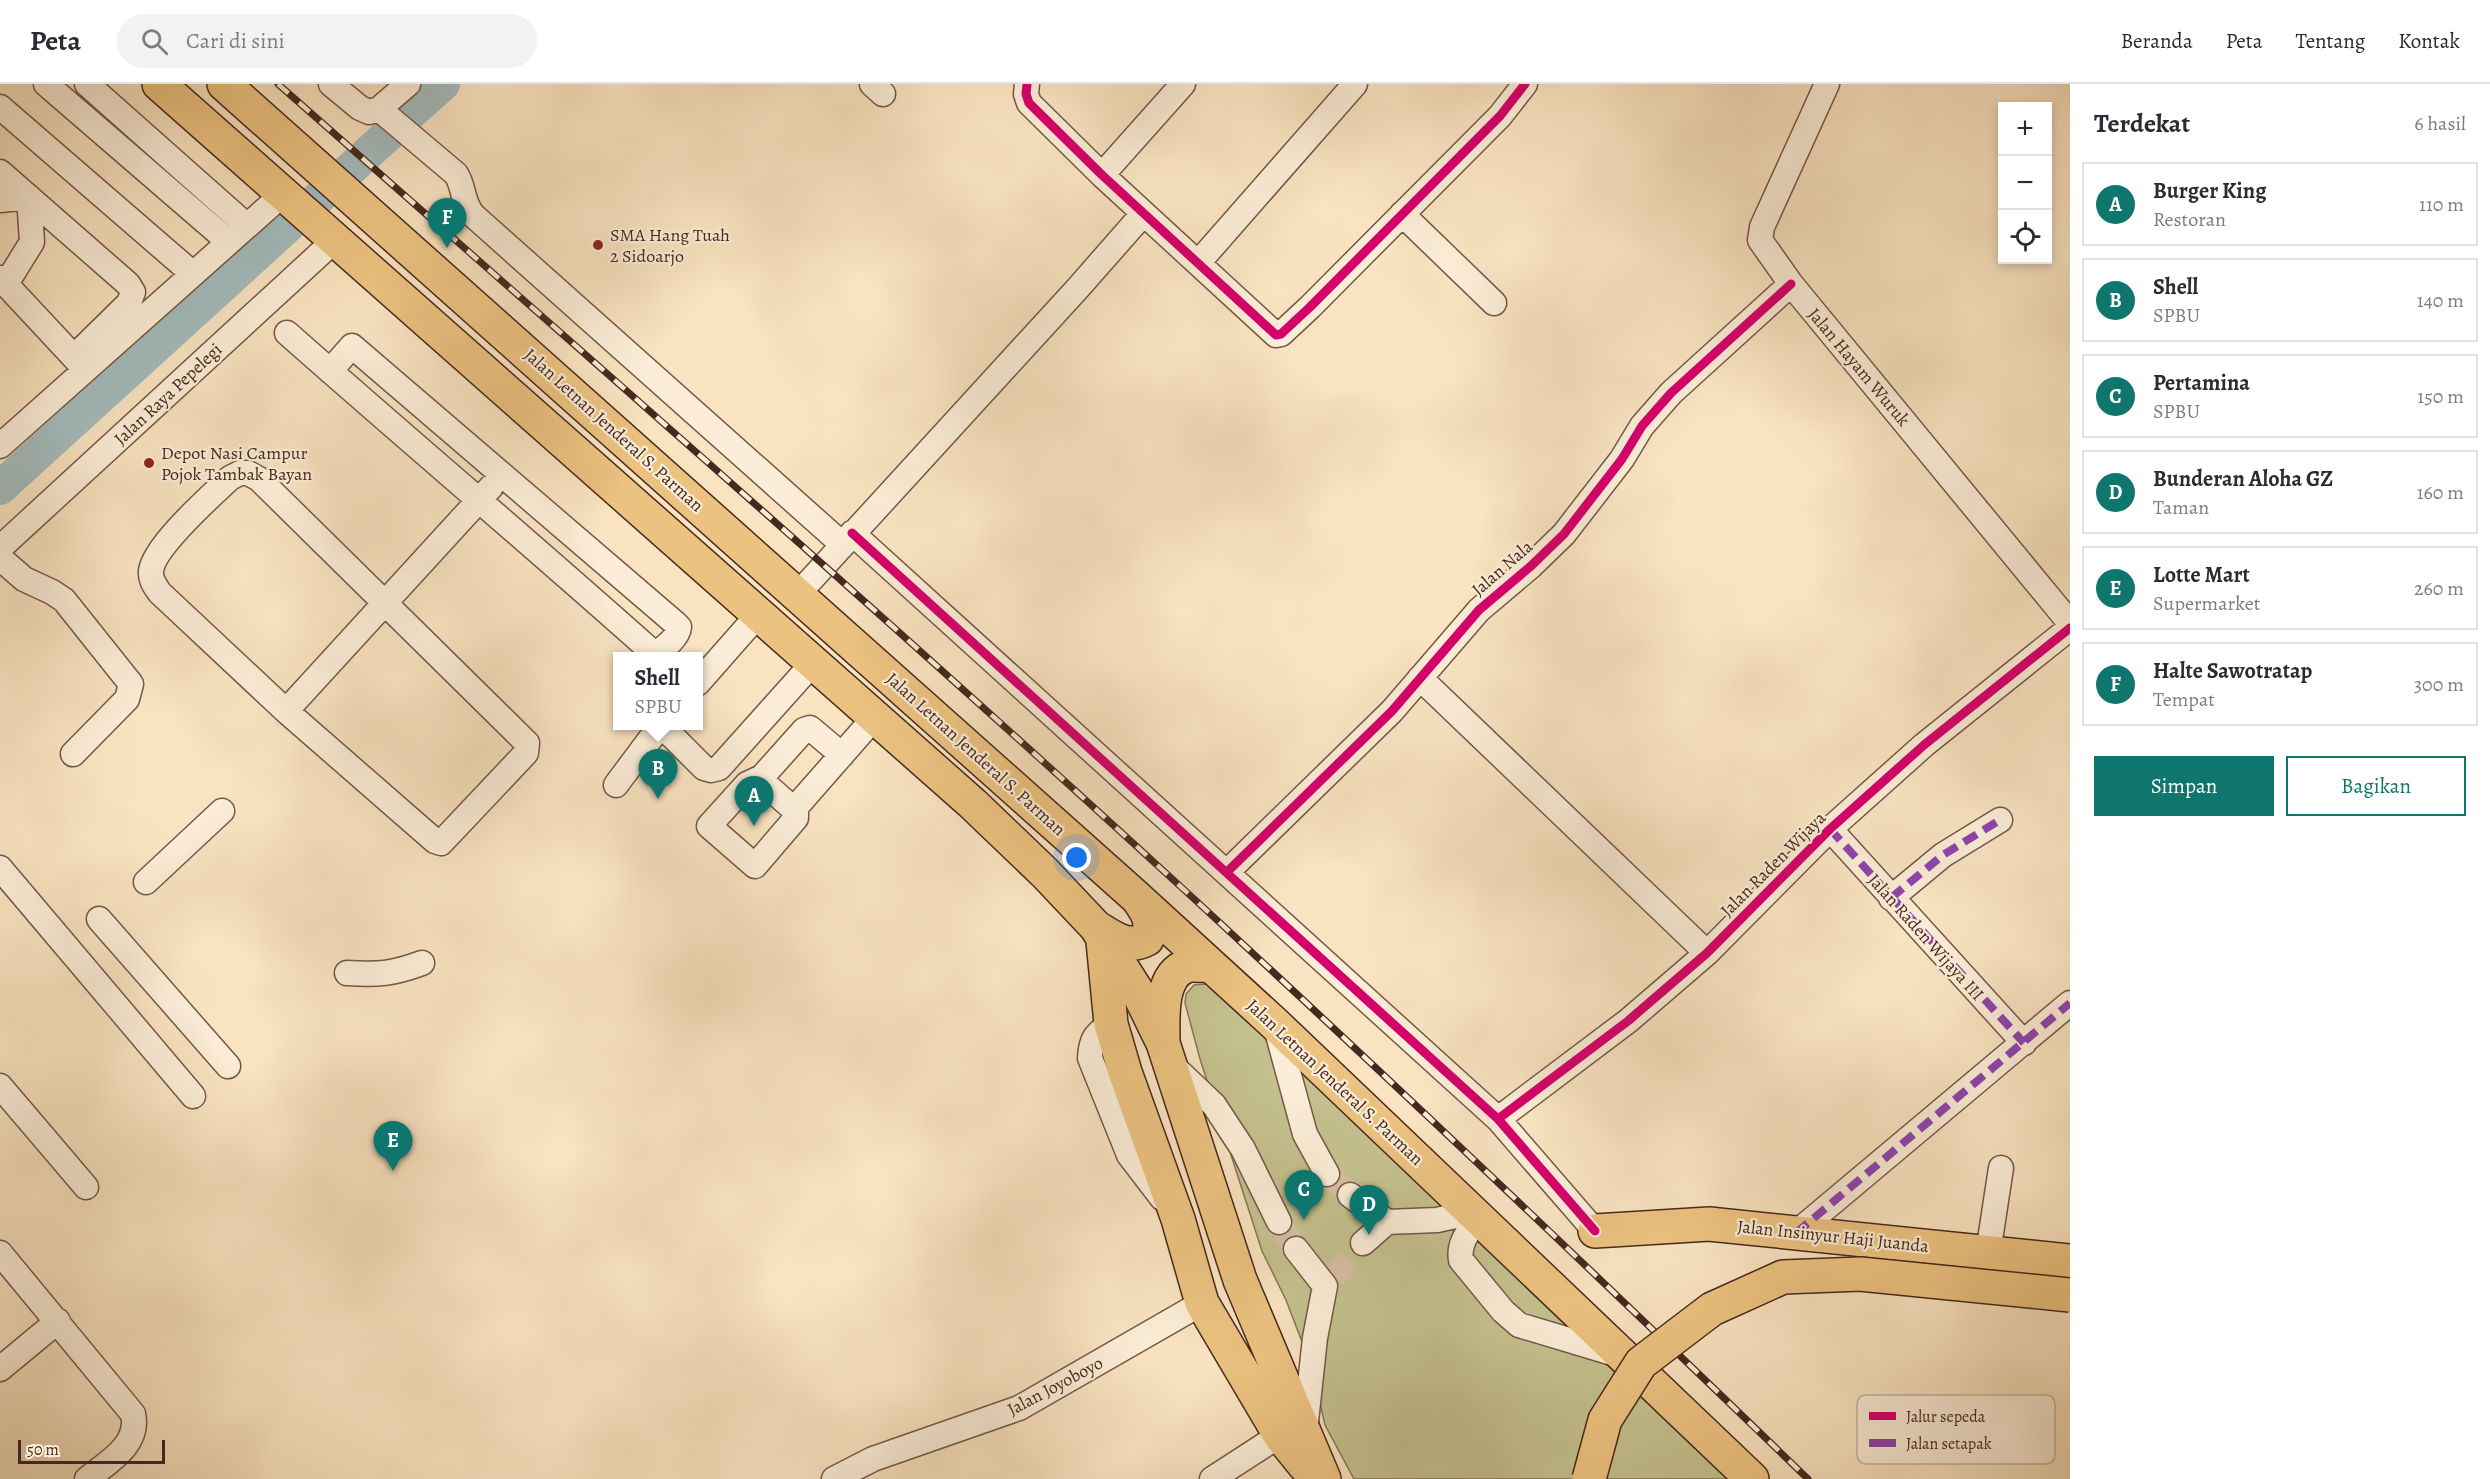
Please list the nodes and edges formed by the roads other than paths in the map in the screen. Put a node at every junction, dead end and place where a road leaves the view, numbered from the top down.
1 (46, 84) edge
2 (87, 84) edge
3 (159, 84) edge
4 (224, 84) edge
5 (331, 84) edge
6 (408, 84) edge
7 (1027, 84) edge
8 (1184, 84) edge
9 (1355, 84) edge
10 (1827, 84) edge
11 (1516, 88) edge
12 (0, 107) edge
13 (380, 109) junction
14 (0, 172) edge
15 (1102, 175) junction
16 (283, 194) junction
17 (29, 197) junction
18 (0, 200) edge
19 (1143, 214) junction
20 (1402, 214) junction
21 (247, 226) junction
22 (325, 231) junction
23 (229, 242) junction
24 (1198, 263) junction
25 (193, 274) junction
26 (3, 281) edge
27 (1791, 284) junction
28 (1494, 303) dead end
29 (287, 333) dead end
30 (80, 363) junction
31 (330, 371) junction
32 (0, 446) edge
33 (502, 474) junction
34 (480, 499) junction
35 (847, 538) junction
36 (0, 548) edge
37 (0, 558) edge
38 (798, 594) junction
39 (386, 604) junction
40 (758, 615) junction
41 (2070, 622) edge
42 (2070, 628) edge
43 (654, 652) edge
44 (658, 652) edge
45 (813, 663) junction
46 (703, 678) edge
47 (1420, 678) junction
48 (285, 711) junction
49 (874, 718) junction
50 (658, 730) edge
51 (665, 730) edge
52 (73, 754) dead end
53 (842, 755) junction
54 (762, 777) junction
55 (616, 785) dead end
56 (796, 807) junction
57 (222, 811) dead end
58 (2000, 820) dead end
59 (1830, 830) junction
60 (0, 868) edge
61 (1227, 872) junction
62 (146, 882) dead end
63 (1135, 896) junction
64 (1891, 898) junction
65 (99, 919) dead end
66 (1100, 932) junction
67 (1707, 953) junction
68 (422, 963) dead end
69 (1210, 965) junction
70 (347, 973) dead end
71 (2070, 1003) edge
72 (1275, 1024) junction
73 (2024, 1043) junction
74 (1166, 1053) junction
75 (228, 1066) dead end
76 (0, 1086) edge
77 (193, 1096) dead end
78 (1498, 1119) junction
79 (2001, 1168) dead end
80 (1327, 1174) tunnel mouth
81 (86, 1187) dead end
82 (1350, 1195) tunnel mouth
83 (1475, 1214) junction
84 (1279, 1222) tunnel mouth
85 (1387, 1222) junction
86 (1595, 1231) joint
87 (1796, 1233) junction
88 (1364, 1243) tunnel mouth
89 (1296, 1249) tunnel mouth
90 (0, 1253) edge
91 (1988, 1253) junction
92 (2070, 1261) edge
93 (2070, 1295) edge
94 (1202, 1303) junction
95 (58, 1322) junction
96 (1626, 1358) junction
97 (0, 1369) edge
98 (1293, 1434) junction
99 (87, 1479) edge
100 (834, 1479) edge
101 (1212, 1479) edge
102 (1315, 1479) edge
103 (1324, 1479) edge
104 (1344, 1479) edge
105 (1589, 1479) edge
106 (1752, 1479) edge

1 - 23 street
2 - 21 street
3 - 16 highway
4 - 38 highway, Jalan Letnan Jenderal S. Parman
5 - 13 street
6 - 13 street
7 - 15 street
8 - 15 street
9 - 24 street
10 - 27 street, Jalan Hayam Wuruk
11 - 20 street
12 - 25 street
13 - 35 street
14 - 17 street
15 - 19 street
16 - 21 street
16 - 22 highway
17 - 18 street
17 - 26 street
17 - 30 street
19 - 24 street
19 - 35 street
20 - 24 street
20 - 28 street
21 - 23 street
22 - 36 street, Jalan Raya Pepelegi
22 - 40 highway
23 - 25 street
25 - 30 street
26 - 30 street
27 - 41 street, Jalan Hayam Wuruk
27 - 47 street, Jalan Nala
29 - 31 street
30 - 32 street
31 - 33 street
31 - 34 street
33 - 34 street
33 - 44 street
34 - 39 street
34 - 43 street
35 - 38 street
35 - 61 street
37 - 52 street
38 - 63 highway, Jalan Letnan Jenderal S. Parman
39 - 48 street
39 - 48 street
39 - 48 street
40 - 45 highway
40 - 46 street
42 - 59 street, Jalan Raden Wijaya
45 - 49 highway
45 - 51 street
47 - 61 street, Jalan Nala
47 - 67 street
49 - 53 street
49 - 66 highway
50 - 55 street
53 - 54 street
53 - 56 street
54 - 56 street
54 - 56 street
57 - 62 street
58 - 64 street
59 - 64 street, Jalan Raden Wijaya III
59 - 67 street, Jalan Raden Wijaya
60 - 77 street
61 - 78 street
63 - 66 highway
63 - 69 highway, Jalan Letnan Jenderal S. Parman
64 - 73 street, Jalan Raden Wijaya III
65 - 75 street
66 - 74 highway
66 - 94 highway
67 - 78 street, Jalan Raden Wijaya
68 - 70 street
69 - 72 highway, Jalan Letnan Jenderal S. Parman
69 - 74 highway
71 - 73 street
72 - 80 street
72 - 83 highway, Jalan Letnan Jenderal S. Parman
73 - 87 street
74 - 84 street
74 - 98 highway
76 - 81 street
78 - 86 street
79 - 91 street
82 - 85 street
83 - 85 street
83 - 96 highway, Jalan Letnan Jenderal S. Parman
83 - 96 street
85 - 88 street
86 - 87 highway, Jalan Insinyur Haji Juanda
87 - 91 highway, Jalan Insinyur Haji Juanda
89 - 98 street
90 - 95 street
91 - 92 highway, Jalan Insinyur Haji Juanda
93 - 105 highway, bridge
94 - 98 highway
94 - 100 street, Jalan Joyoboyo
95 - 97 street
95 - 99 street
96 - 106 highway, Jalan Letnan Jenderal S. Parman
98 - 101 street
98 - 102 highway
98 - 103 highway
98 - 104 highway

